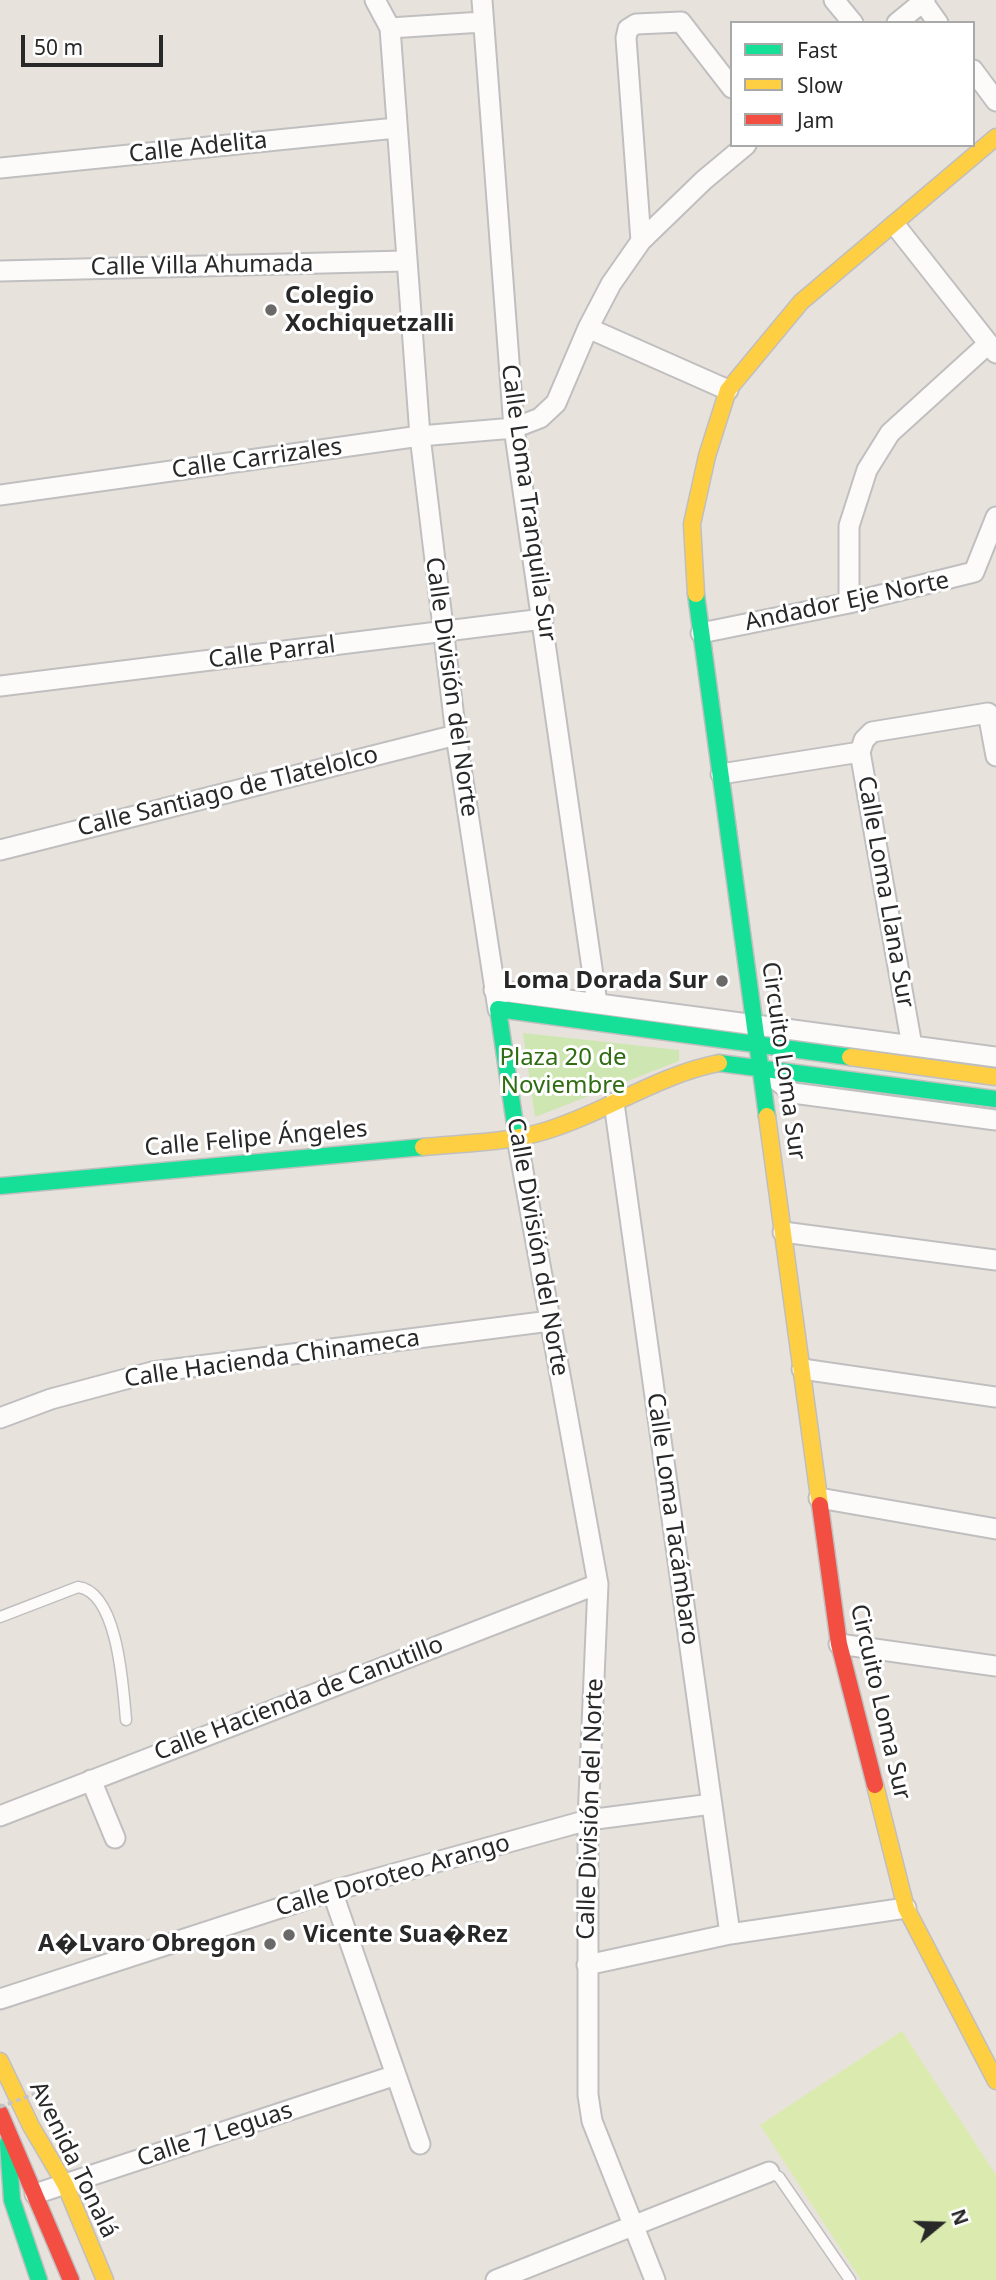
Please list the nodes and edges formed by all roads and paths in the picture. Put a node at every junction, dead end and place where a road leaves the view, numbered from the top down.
1 (375, 0) edge
2 (482, 0) edge
3 (834, 0) edge
4 (924, 1) edge
5 (851, 21) edge
6 (899, 21) edge
7 (937, 21) edge
8 (482, 22) junction
9 (390, 28) junction
10 (975, 73) edge
11 (730, 85) edge
12 (996, 101) edge
13 (396, 128) junction
14 (996, 137) edge
15 (744, 147) edge
16 (0, 168) edge
17 (895, 225) junction
18 (641, 240) junction
19 (405, 261) junction
20 (0, 271) edge
21 (588, 327) junction
22 (992, 349) edge
23 (729, 390) junction
24 (514, 428) junction
25 (419, 436) junction
26 (0, 495) edge
27 (996, 517) edge
28 (849, 603) junction
29 (543, 619) junction
30 (443, 633) junction
31 (701, 633) junction
32 (0, 686) edge
33 (456, 735) junction
34 (862, 746) junction
35 (996, 756) edge
36 (721, 775) junction
37 (0, 850) edge
38 (494, 990) junction
39 (597, 1003) junction
40 (498, 1009) junction
41 (755, 1025) junction
42 (758, 1045) junction
43 (912, 1046) junction
44 (996, 1057) edge
45 (761, 1067) junction
46 (996, 1077) edge
47 (996, 1099) edge
48 (614, 1103) junction
49 (996, 1120) edge
50 (517, 1138) junction
51 (0, 1185) edge
52 (783, 1233) junction
53 (996, 1260) edge
54 (550, 1321) junction
55 (802, 1369) junction
56 (996, 1397) edge
57 (0, 1418) edge
58 (819, 1498) junction
59 (996, 1529) edge
60 (598, 1584) junction
61 (0, 1617) edge
62 (839, 1644) junction
63 (996, 1666) edge
64 (126, 1720) dead end
65 (91, 1780) junction
66 (712, 1804) junction
67 (0, 1815) edge
68 (588, 1820) junction
69 (115, 1838) dead end
70 (332, 1891) junction
71 (906, 1908) junction
72 (730, 1934) junction
73 (587, 1965) junction
74 (0, 1999) edge
75 (0, 2061) edge
76 (396, 2075) junction
77 (996, 2081) edge
78 (37, 2093) dead end
79 (0, 2107) edge
80 (2, 2125) edge
81 (420, 2144) dead end
82 (769, 2172) joint
83 (65, 2184) junction
84 (35, 2194) junction
85 (632, 2228) junction
86 (39, 2280) edge
87 (71, 2280) edge
88 (105, 2280) edge
89 (496, 2280) edge
90 (654, 2280) edge
91 (850, 2280) edge

1 - 9 street, Calle División del Norte
2 - 8 street, Calle Loma Tranquila Sur
3 - 5 street
4 - 6 street
4 - 7 street
8 - 9 street
8 - 24 street, Calle Loma Tranquila Sur
9 - 13 street, Calle División del Norte
10 - 12 street
11 - 18 street
13 - 16 street, Calle Adelita
13 - 19 street, Calle División del Norte
14 - 17 street, Circuito Loma Sur
15 - 18 street
17 - 22 street
17 - 23 street, Circuito Loma Sur
18 - 21 street
19 - 20 street, Calle Villa Ahumada
19 - 25 street, Calle División del Norte
21 - 23 street
21 - 24 street
22 - 28 street
23 - 31 street, Circuito Loma Sur
24 - 25 street, Calle Carrizales
24 - 29 street, Calle Loma Tranquila Sur
25 - 26 street, Calle Carrizales
25 - 30 street, Calle División del Norte
27 - 28 street, Andador Eje Norte
28 - 31 street, Andador Eje Norte
29 - 30 street, Calle Parral
29 - 39 street, Calle Loma Tranquila Sur
30 - 32 street, Calle Parral
30 - 33 street, Calle División del Norte
31 - 36 street, Circuito Loma Sur
33 - 37 street, Calle Santiago de Tlatelolco
33 - 38 street, Calle División del Norte
34 - 35 street
34 - 36 street
34 - 43 street, Calle Loma Llana Sur
36 - 41 street, Circuito Loma Sur
38 - 39 street
38 - 40 street, Calle División del Norte
39 - 41 street
40 - 42 street
40 - 50 street, Calle División del Norte
41 - 42 street, Circuito Loma Sur
41 - 43 street
42 - 45 street, Circuito Loma Sur
42 - 46 street
43 - 44 street
45 - 47 street, Calle Felipe Ángeles
45 - 48 street, Calle Felipe Ángeles
45 - 49 street
45 - 52 street, Circuito Loma Sur
48 - 50 street, Calle Felipe Ángeles
48 - 66 street, Calle Loma Tacámbaro
50 - 51 street, Calle Felipe Ángeles
50 - 54 street, Calle División del Norte
52 - 53 street
52 - 55 street, Circuito Loma Sur
54 - 57 street, Calle Hacienda Chinameca
54 - 60 street, Calle División del Norte
55 - 56 street
55 - 58 street, Circuito Loma Sur
58 - 59 street
58 - 62 street, Circuito Loma Sur
60 - 65 street, Calle Hacienda de Canutillo
60 - 68 street, Calle División del Norte
61 - 64 lane
62 - 63 street
62 - 71 street, Circuito Loma Sur
65 - 67 street, Calle Hacienda de Canutillo
65 - 69 street
66 - 68 street, Calle Doroteo Arango
66 - 72 street, Calle Loma Tacámbaro
68 - 70 street, Calle Doroteo Arango
68 - 73 street, Calle División del Norte
70 - 74 street, Calle Doroteo Arango
70 - 76 street
71 - 72 street
71 - 77 street, Circuito Loma Sur
72 - 73 street
73 - 85 street, Calle División del Norte
75 - 83 street, Avenida Tonalá
76 - 81 street
76 - 83 street, Calle 7 Leguas
78 - 79 path, bridge
80 - 84 street, Avenida Tonalá
80 - 86 street, Avenida Tonalá
82 - 85 street
82 - 91 lane
83 - 84 street, Calle 7 Leguas
83 - 88 street, Avenida Tonalá
84 - 87 street, Avenida Tonalá
85 - 89 street
85 - 90 street, Calle División del Norte

